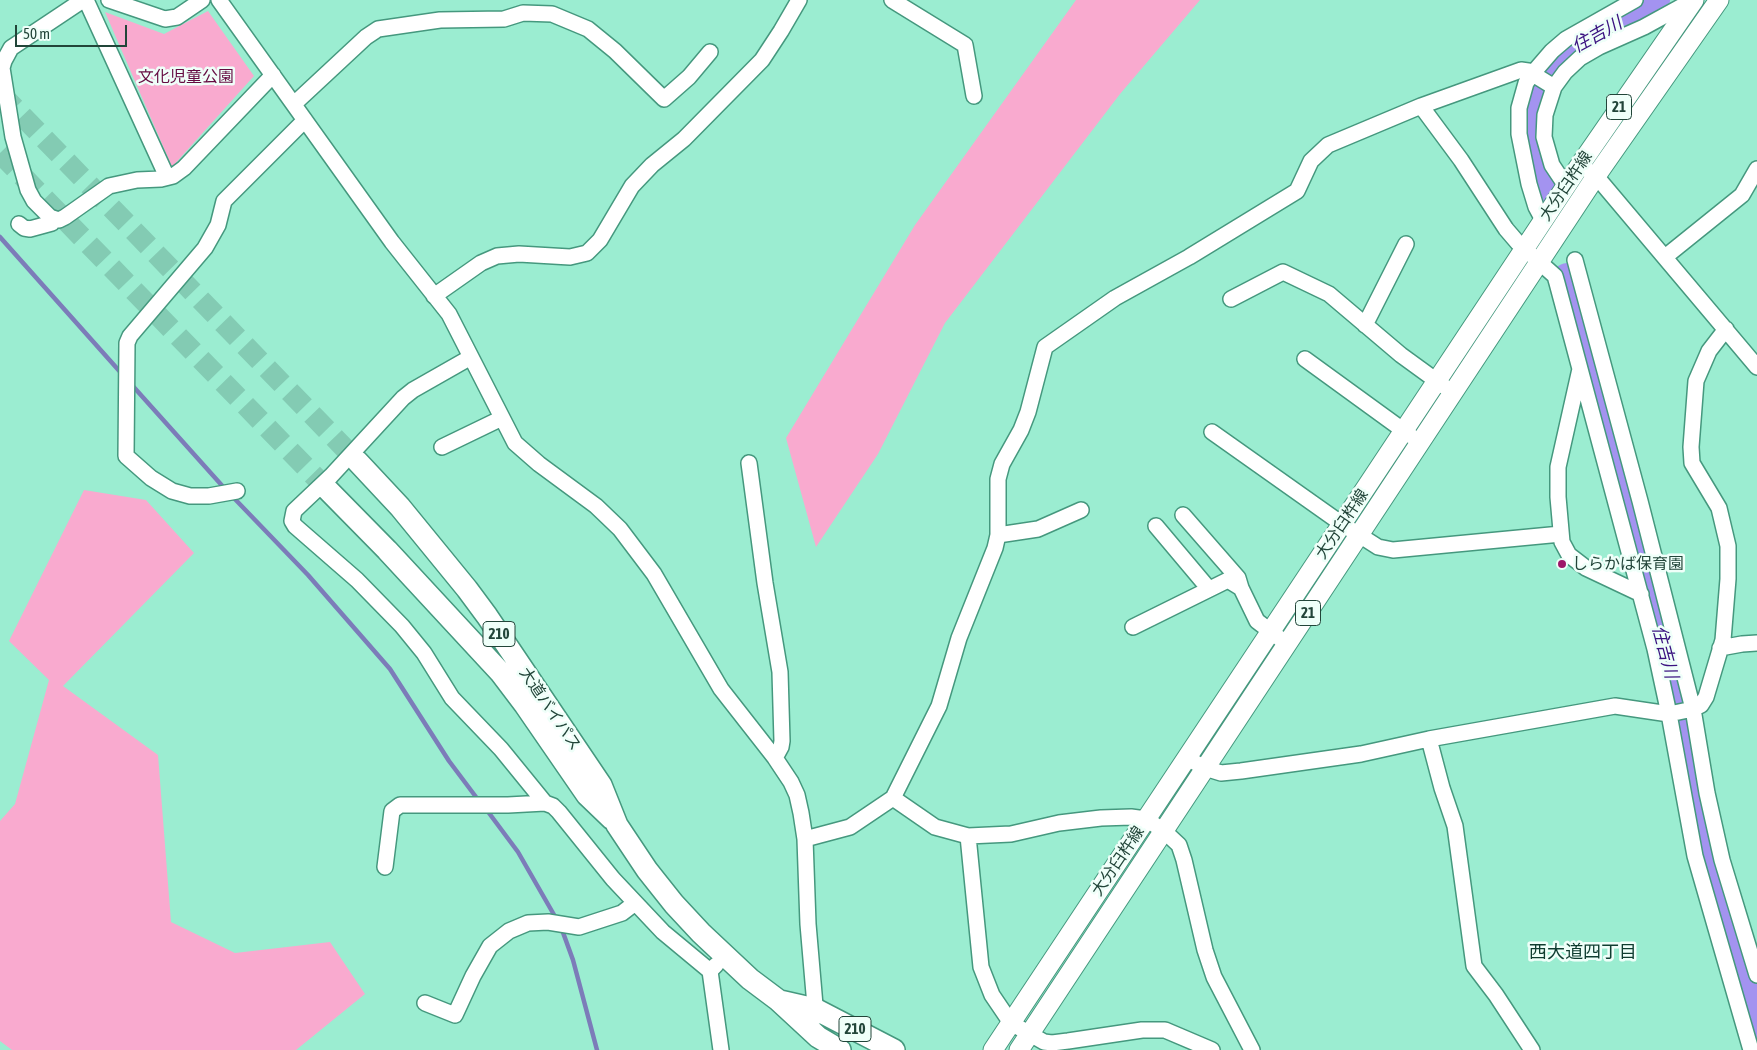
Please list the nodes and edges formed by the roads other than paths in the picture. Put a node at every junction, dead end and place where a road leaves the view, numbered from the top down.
1 (85, 0) edge
2 (109, 0) edge
3 (202, 0) edge
4 (219, 0) edge
5 (799, 0) edge
6 (892, 0) edge
7 (1635, 0) edge
8 (1719, 0) edge
9 (1688, 3) edge
10 (1706, 18) junction
11 (710, 52) dead end
12 (1, 65) edge
13 (1533, 73) junction
14 (273, 75) junction
15 (1554, 87) junction
16 (974, 96) dead end
17 (294, 104) junction
18 (1421, 106) junction
19 (305, 120) junction
20 (1580, 165) junction
21 (1757, 169) edge
22 (1596, 176) junction
23 (167, 177) junction
24 (1566, 186) junction
25 (54, 219) junction
26 (1543, 220) junction
27 (19, 224) dead end
28 (1406, 244) dead end
29 (1524, 248) junction
30 (1665, 257) junction
31 (1575, 260) dead end
32 (1540, 261) junction
33 (434, 296) junction
34 (1231, 299) dead end
35 (1365, 325) junction
36 (1726, 329) junction
37 (471, 357) junction
38 (1305, 360) dead end
39 (1580, 367) junction
40 (1757, 367) edge
41 (1436, 381) junction
42 (1453, 393) junction
43 (502, 418) junction
44 (1403, 431) junction
45 (1212, 432) dead end
46 (1420, 442) junction
47 (442, 447) dead end
48 (357, 461) tunnel mouth
49 (749, 463) dead end
50 (327, 489) tunnel mouth
51 (237, 491) dead end
52 (1080, 510) dead end
53 (1184, 515) dead end
54 (1342, 524) junction
55 (1156, 526) dead end
56 (1561, 534) junction
57 (998, 535) junction
58 (1359, 535) junction
59 (1241, 588) junction
60 (1209, 590) junction
61 (1641, 594) junction
62 (1133, 627) dead end
63 (1270, 632) junction
64 (1757, 643) edge
65 (1287, 644) junction
66 (1720, 648) junction
67 (1693, 709) junction
68 (1670, 714) junction
69 (1428, 739) junction
70 (775, 758) junction
71 (1187, 758) junction
72 (1205, 768) junction
73 (893, 798) junction
74 (545, 803) junction
75 (1146, 819) junction
76 (617, 825) junction
77 (1164, 831) junction
78 (968, 836) junction
79 (806, 839) junction
80 (385, 867) dead end
81 (634, 903) junction
82 (725, 956) junction
83 (710, 971) junction
84 (1757, 975) edge
85 (778, 1000) junction
86 (425, 1004) dead end
87 (815, 1009) junction
88 (1011, 1023) junction
89 (1024, 1042) edge
90 (819, 1044) edge
91 (721, 1050) edge
92 (840, 1050) edge
93 (894, 1050) edge
94 (993, 1050) edge
95 (1212, 1050) edge
96 (1252, 1050) edge
97 (1532, 1050) edge
98 (1751, 1050) edge

1 - 12 street
1 - 23 street
2 - 3 street
4 - 14 street
5 - 33 street
6 - 16 street
7 - 13 street
8 - 10 main road, 大分臼杵線 / 21
9 - 10 street
9 - 15 street
9 - 20 main road, 大分臼杵線 / 21
10 - 22 main road, 大分臼杵線 / 21
11 - 17 street
12 - 25 street
13 - 15 street
13 - 18 street
13 - 26 street
14 - 17 street
14 - 23 street
15 - 24 street
17 - 19 street
18 - 29 street
18 - 57 street
19 - 33 street
19 - 51 street
20 - 22 street
20 - 24 main road, 大分臼杵線 / 21
21 - 30 street
22 - 30 street
22 - 32 main road, 大分臼杵線 / 21
23 - 25 street
24 - 26 main road, 大分臼杵線 / 21
25 - 27 street
26 - 29 main road, 大分臼杵線 / 21
28 - 35 street
29 - 32 street
29 - 41 main road, 大分臼杵線 / 21
30 - 36 street
31 - 67 street
32 - 39 street
32 - 42 main road, 大分臼杵線 / 21
33 - 37 street
34 - 35 street
35 - 41 street
36 - 40 street
36 - 66 street
37 - 43 street
37 - 74 street
38 - 44 street
39 - 56 street
39 - 61 street
41 - 42 street
41 - 44 main road, 大分臼杵線 / 21
42 - 46 main road, 大分臼杵線 / 21
43 - 47 street
43 - 70 street
44 - 46 street
44 - 54 main road, 大分臼杵線 / 21
45 - 54 street
46 - 58 main road, 大分臼杵線 / 21
48 - 76 highway, 大道バイパス / 210
49 - 70 street
50 - 76 highway, 大道バイパス / 210
52 - 57 street
53 - 59 street
54 - 58 street
54 - 63 main road, 大分臼杵線 / 21
55 - 60 street
56 - 58 street
56 - 61 street
57 - 73 street
58 - 65 main road, 大分臼杵線 / 21
59 - 60 street
59 - 63 street
60 - 62 street
61 - 68 street
63 - 65 street
63 - 71 main road, 大分臼杵線 / 21
64 - 66 street
65 - 72 main road, 大分臼杵線 / 21
66 - 67 street
67 - 68 street
67 - 84 street
68 - 69 street
68 - 98 street
69 - 72 street
69 - 97 street
70 - 79 street
71 - 72 street
71 - 75 main road, 大分臼杵線 / 21
72 - 77 main road, 大分臼杵線 / 21
73 - 78 street
73 - 79 street
74 - 80 street
74 - 81 street
75 - 77 street
75 - 78 street
75 - 88 main road, 大分臼杵線 / 21
76 - 82 highway, 大道バイパス / 210
77 - 89 main road, 大分臼杵線 / 21
77 - 96 street
78 - 88 street
79 - 87 street
81 - 83 street
81 - 86 street
82 - 83 street
82 - 85 highway, 大道バイパス / 210
83 - 91 street
85 - 87 highway, 大道バイパス / 210
85 - 90 highway, 大道バイパス / 210
87 - 90 street
87 - 93 highway, 大道バイパス / 210
88 - 89 street
88 - 94 main road, 大分臼杵線 / 21
89 - 95 street
90 - 92 highway, 大道バイパス / 210

